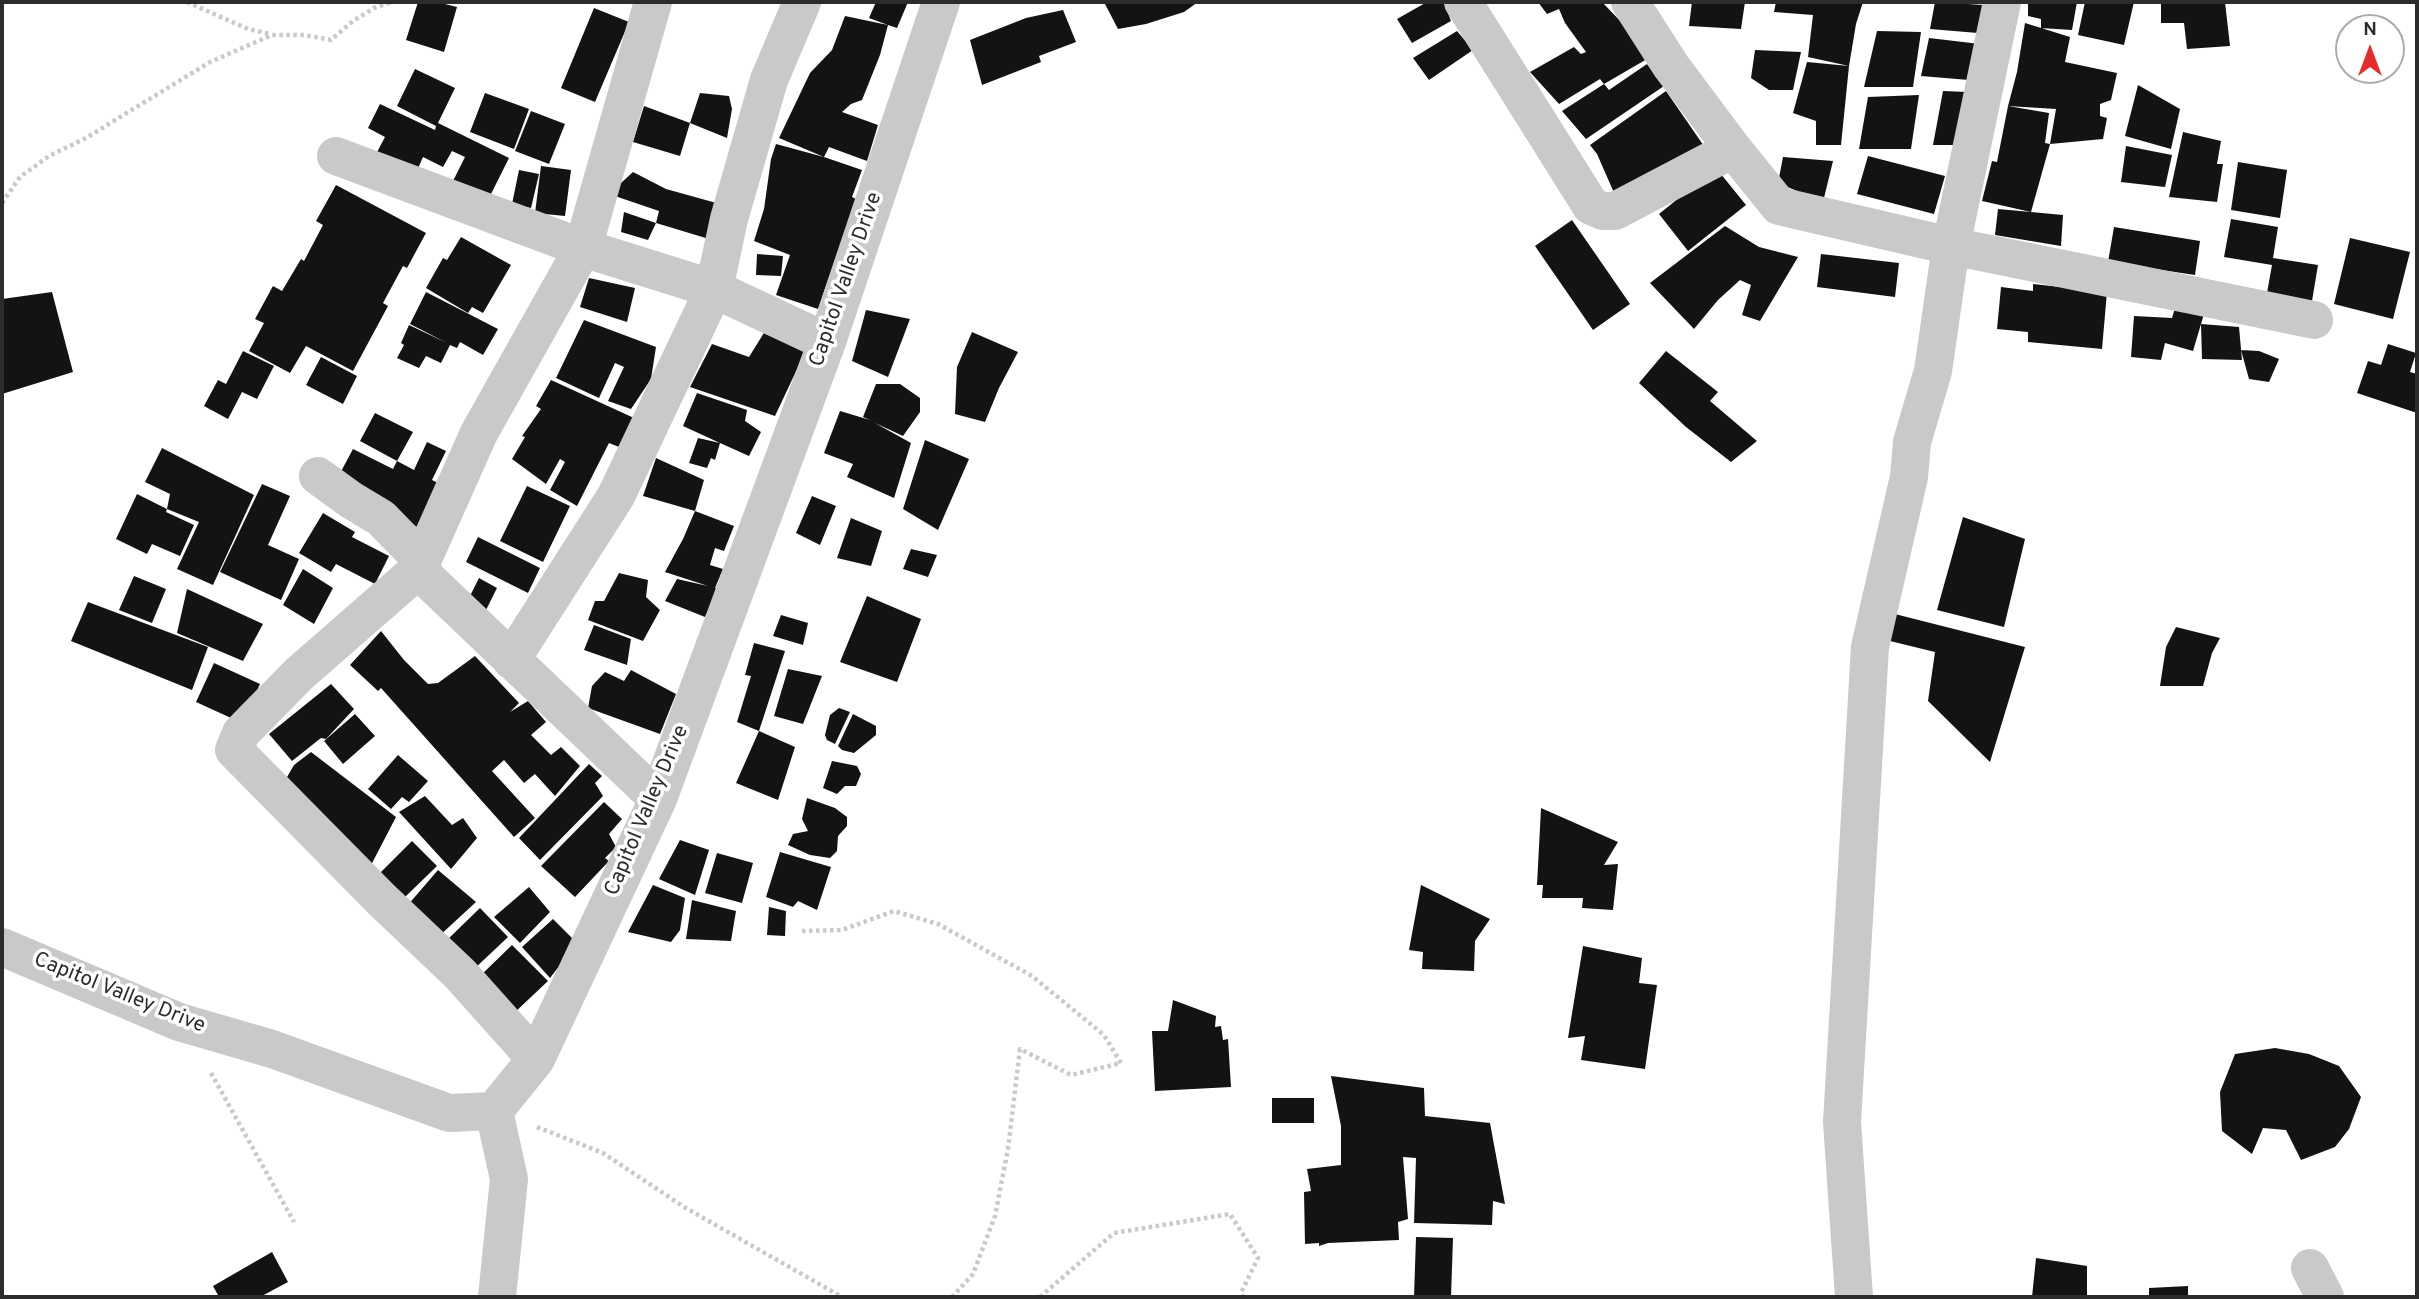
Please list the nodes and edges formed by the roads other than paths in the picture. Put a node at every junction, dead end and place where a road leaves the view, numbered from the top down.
1 (653, 2) edge
2 (802, 2) edge
3 (941, 2) edge
4 (1464, 2) edge
5 (1630, 2) edge
6 (2002, 2) edge
7 (1733, 149) junction
8 (336, 156) dead end
9 (1951, 246) junction
10 (583, 248) junction
11 (713, 289) junction
12 (2314, 320) dead end
13 (827, 342) junction
14 (318, 476) dead end
15 (420, 566) junction
16 (511, 660) junction
17 (658, 799) junction
18 (2, 947) edge
19 (536, 1059) junction
20 (494, 1111) junction
21 (498, 1297) edge
22 (1854, 1297) edge

1 - 10 street
2 - 11 street
3 - 13 street, Capitol Valley Drive
4 - 7 street
5 - 7 street
6 - 9 street
7 - 9 street
8 - 10 street
9 - 12 street
9 - 22 street
10 - 11 street
10 - 15 street
11 - 13 street
11 - 16 street
13 - 17 street, Capitol Valley Drive
14 - 15 street
15 - 16 street
15 - 19 street
16 - 17 street
17 - 19 street, Capitol Valley Drive
18 - 20 street, Capitol Valley Drive
19 - 20 street, Capitol Valley Drive
20 - 21 street

